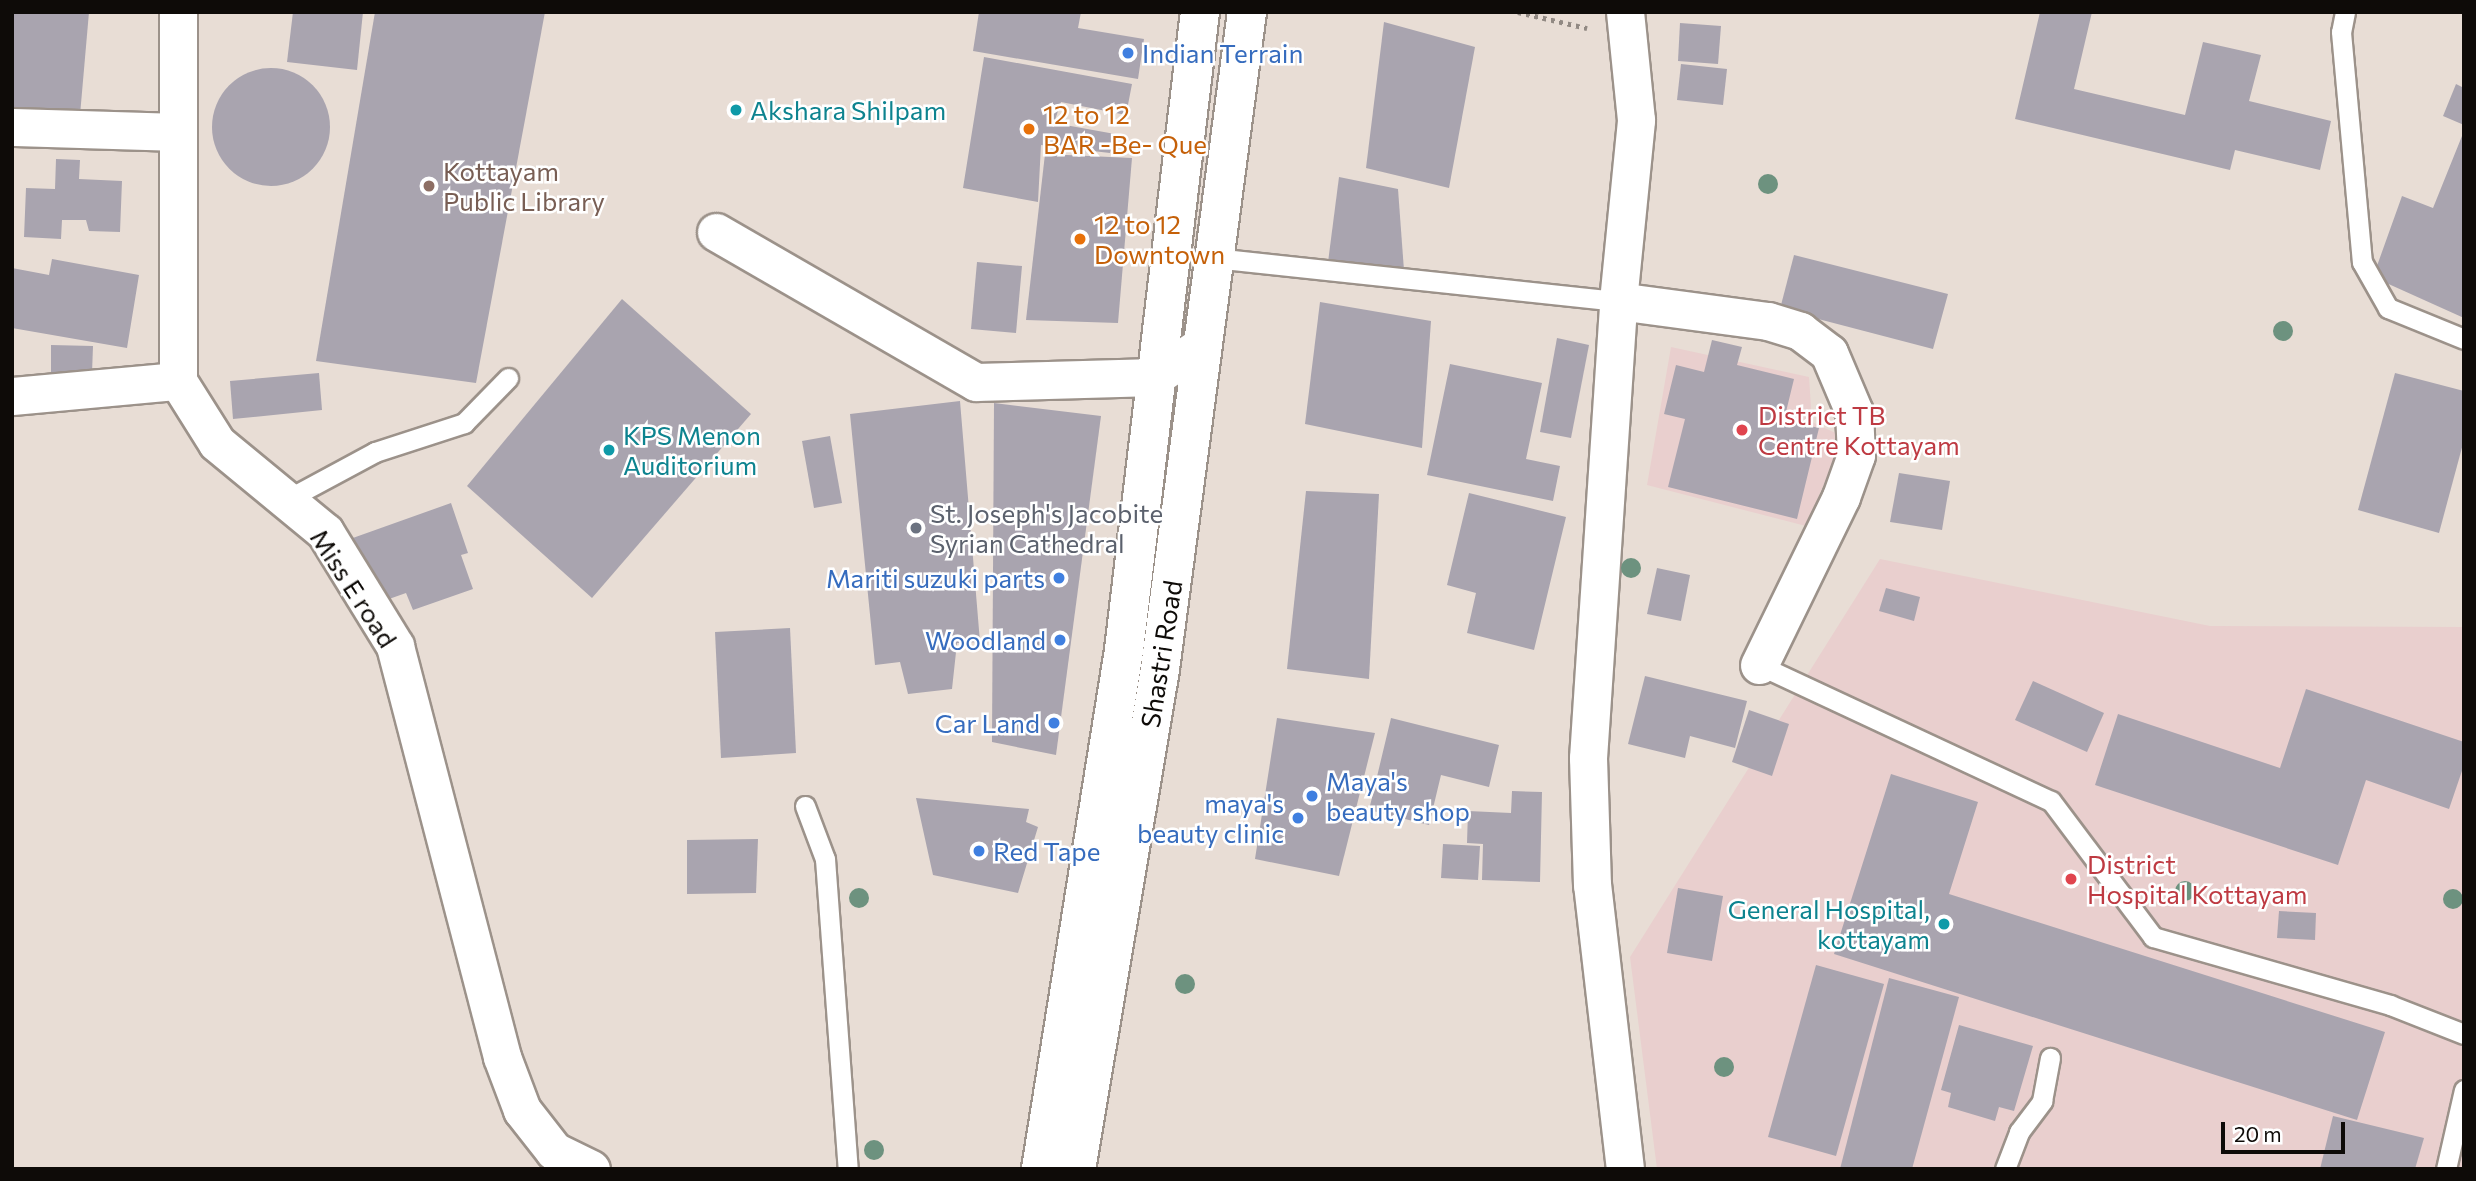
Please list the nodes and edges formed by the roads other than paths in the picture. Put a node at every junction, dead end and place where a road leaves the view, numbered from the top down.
1 (178, 12) edge
2 (1200, 12) edge
3 (1247, 12) edge
4 (2346, 12) edge
5 (1627, 25) edge
6 (12, 127) edge
7 (177, 132) junction
8 (716, 232) dead end
9 (1214, 258) junction
10 (1618, 301) junction
11 (2464, 339) edge
12 (1203, 344) junction
13 (1155, 377) junction
14 (508, 378) dead end
15 (178, 381) junction
16 (12, 396) edge
17 (286, 500) junction
18 (1759, 665) joint
19 (805, 806) dead end
20 (2464, 1034) edge
21 (2050, 1058) dead end
22 (2464, 1090) edge
23 (591, 1169) edge
24 (848, 1169) edge
25 (1041, 1169) edge
26 (1076, 1169) edge
27 (1625, 1169) edge
28 (2005, 1169) edge
29 (2446, 1169) edge

1 - 7 street
2 - 13 highway, Shastri Road
3 - 9 highway, Shastri Road
4 - 11 lane
5 - 10 street
6 - 7 street
7 - 15 street
8 - 13 street
9 - 10 lane
9 - 12 highway, Shastri Road
10 - 18 street
10 - 27 street
12 - 13 street
12 - 26 highway, Shastri Road
13 - 25 highway, Shastri Road
14 - 17 lane
15 - 16 street
15 - 17 street, Miss E road
17 - 23 street, Miss E road
18 - 20 lane
19 - 24 lane
21 - 28 lane
22 - 29 lane

